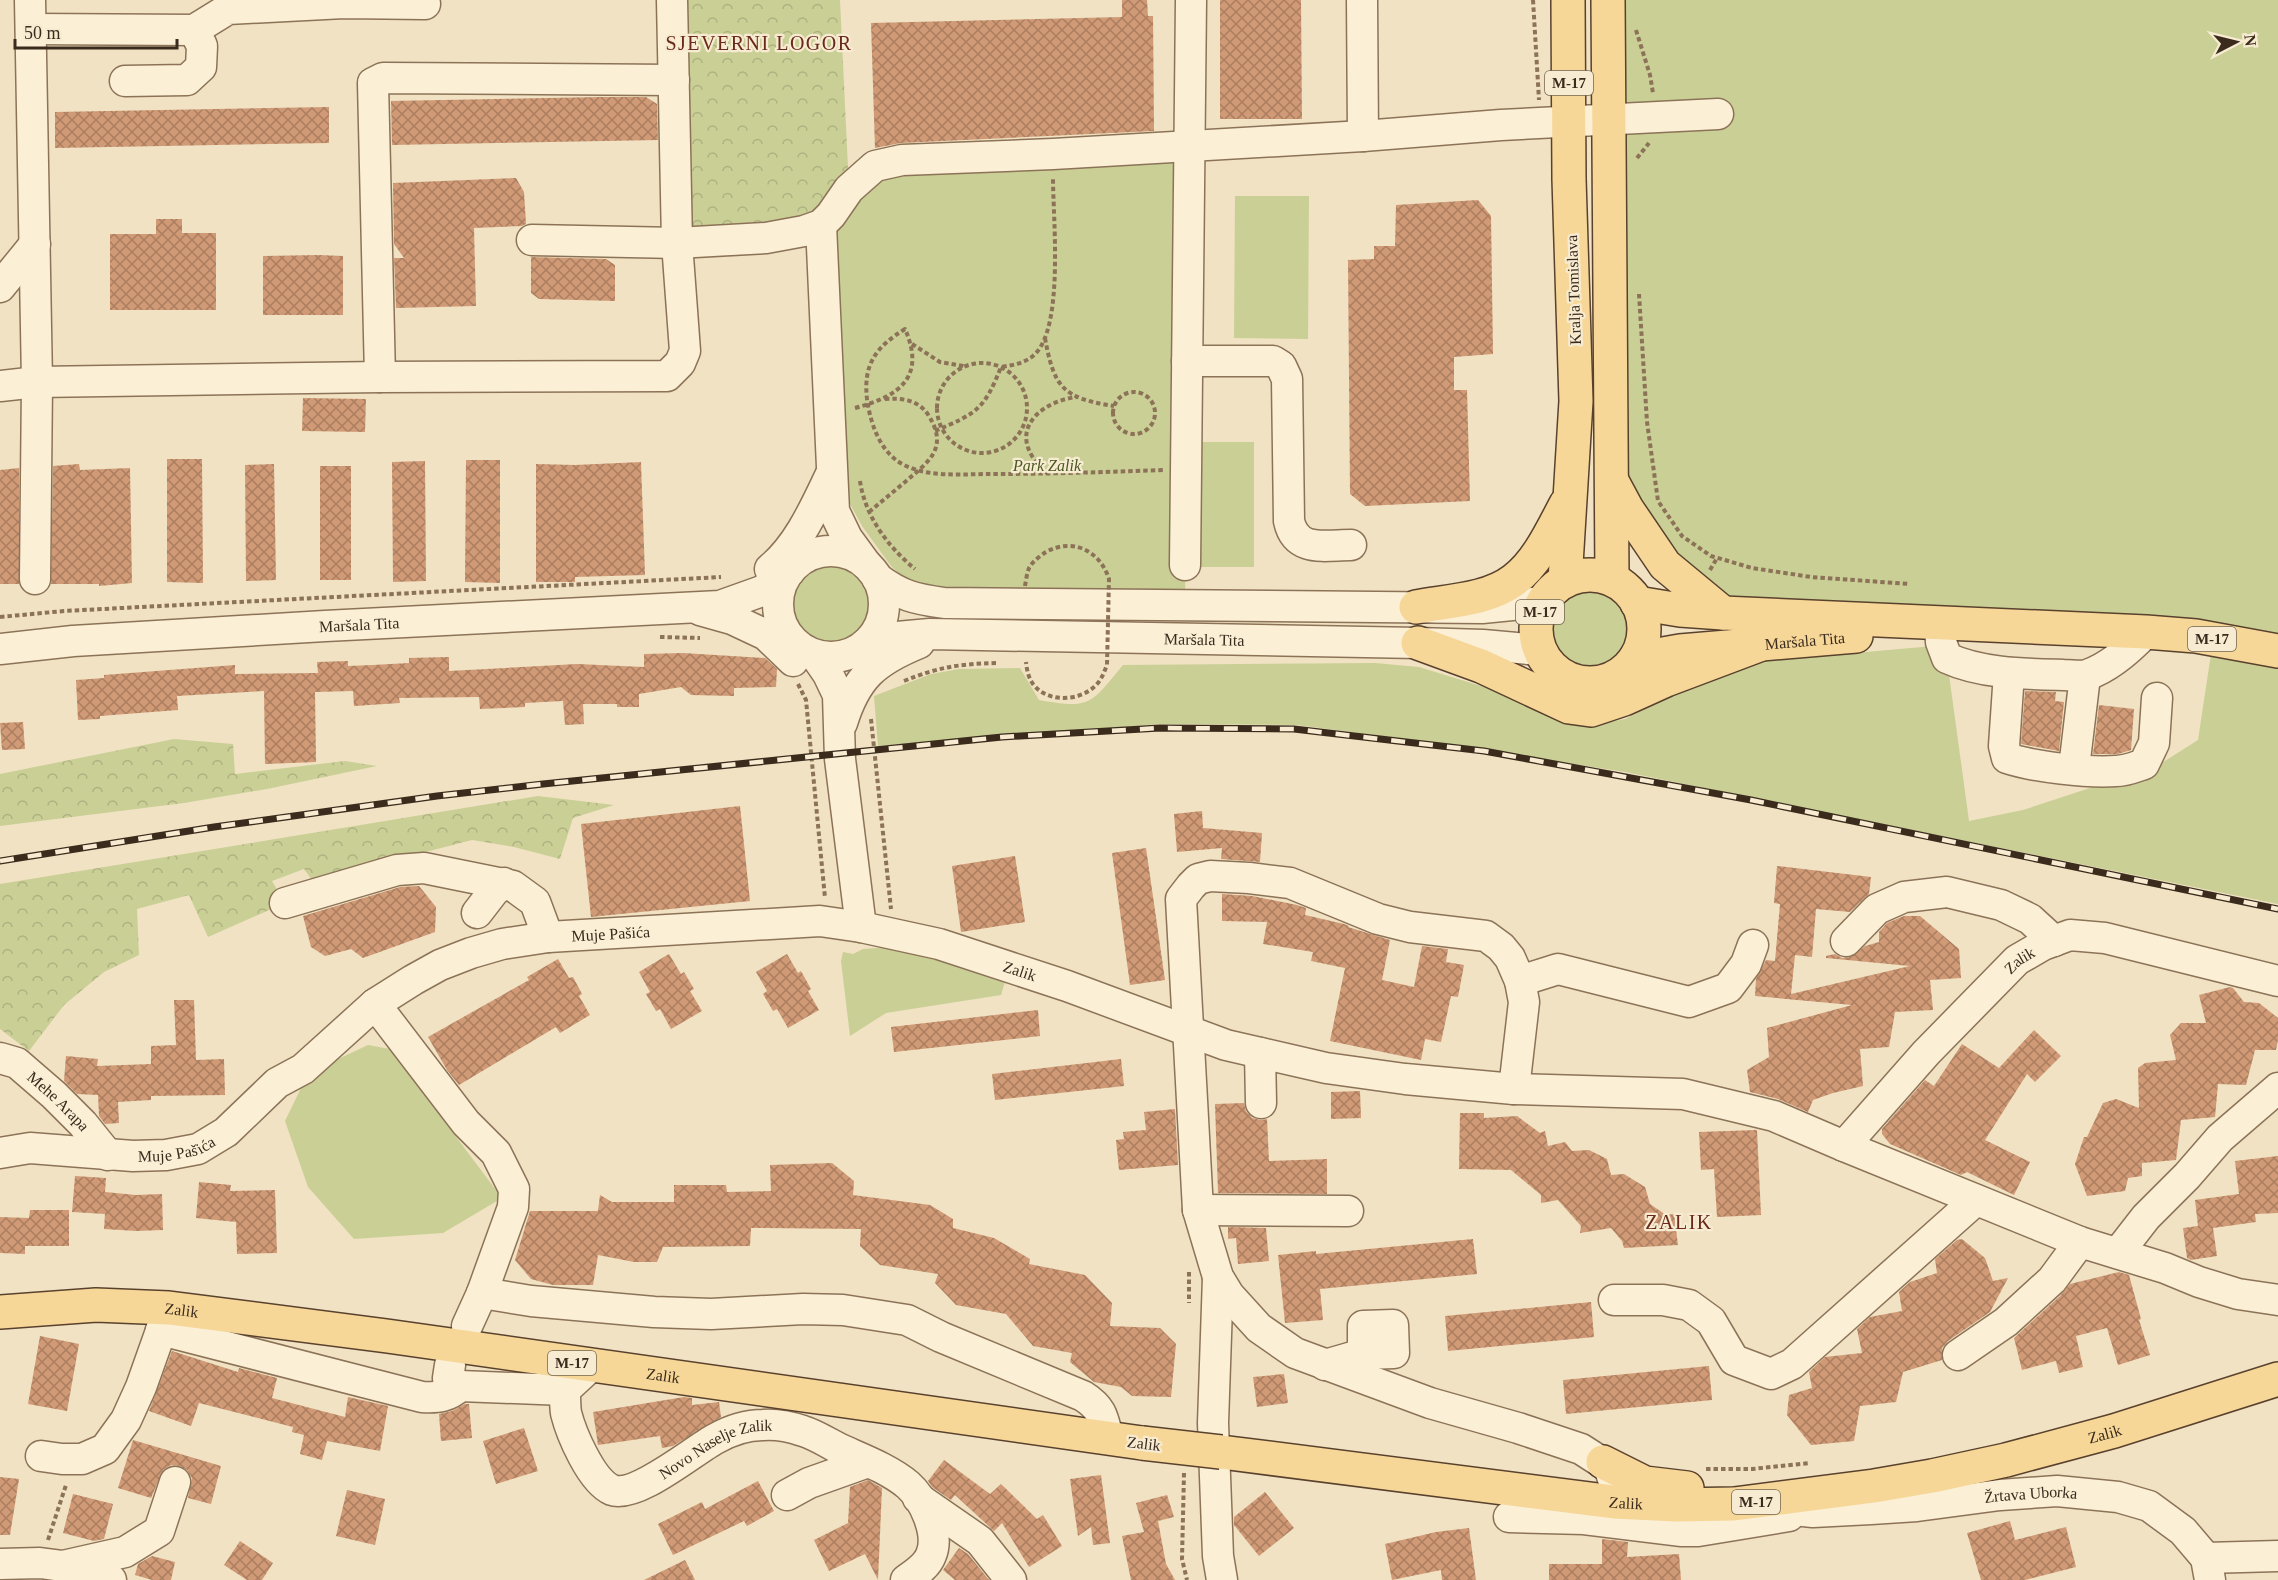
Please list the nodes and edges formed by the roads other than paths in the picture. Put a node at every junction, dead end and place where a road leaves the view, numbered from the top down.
1 (672, 0) edge
2 (1191, 0) edge
3 (1362, 0) edge
4 (1568, 0) edge
5 (1608, 0) edge
6 (344, 2) edge
7 (424, 4) dead end
8 (31, 14) edge
9 (194, 30) junction
10 (674, 80) junction
11 (125, 81) dead end
12 (1718, 114) dead end
13 (1608, 121) junction
14 (1555, 122) junction
15 (1363, 136) junction
16 (1189, 145) junction
17 (822, 225) junction
18 (532, 240) dead end
19 (677, 243) junction
20 (35, 244) junction
21 (0, 289) edge
22 (36, 303) junction
23 (1187, 361) junction
24 (380, 377) junction
25 (38, 381) junction
26 (0, 386) edge
27 (832, 471) junction
28 (1612, 482) junction
29 (1571, 495) junction
30 (834, 511) junction
31 (1351, 545) dead end
32 (1185, 565) dead end
33 (795, 566) junction
34 (871, 571) junction
35 (35, 579) dead end
36 (1612, 579) junction
37 (721, 591) junction
38 (1554, 591) junction
39 (944, 603) junction
40 (1637, 603) junction
41 (686, 607) junction
42 (1416, 607) junction
43 (1723, 613) junction
44 (1974, 625) junction
45 (1940, 628) junction
46 (2146, 632) junction
47 (939, 634) junction
48 (789, 636) junction
49 (1418, 643) junction
50 (1759, 645) junction
51 (863, 646) junction
52 (0, 649) edge
53 (1540, 650) junction
54 (2278, 651) edge
55 (815, 655) junction
56 (1635, 659) junction
57 (2009, 673) junction
58 (2085, 676) junction
59 (838, 695) junction
60 (2157, 698) dead end
61 (840, 732) junction
62 (2074, 768) junction
63 (504, 883) junction
64 (285, 903) dead end
65 (477, 913) dead end
66 (861, 927) junction
67 (548, 937) junction
68 (1846, 941) dead end
69 (2054, 941) junction
70 (1753, 945) dead end
71 (1520, 981) junction
72 (2278, 981) edge
73 (375, 1004) junction
74 (1190, 1033) junction
75 (1260, 1053) junction
76 (0, 1058) edge
77 (2278, 1088) edge
78 (1514, 1089) junction
79 (1261, 1103) dead end
80 (1844, 1146) junction
81 (0, 1153) edge
82 (108, 1155) junction
83 (1976, 1200) junction
84 (1198, 1210) junction
85 (1348, 1211) dead end
86 (2080, 1242) junction
87 (2118, 1253) junction
88 (1218, 1277) junction
89 (482, 1293) junction
90 (1614, 1300) dead end
91 (2278, 1300) edge
92 (0, 1312) edge
93 (165, 1319) junction
94 (467, 1326) dead end
95 (1363, 1354) dead end
96 (1958, 1355) dead end
97 (592, 1365) junction
98 (1325, 1365) junction
99 (2278, 1379) edge
100 (565, 1390) junction
101 (1108, 1438) junction
102 (41, 1456) dead end
103 (868, 1462) junction
104 (1603, 1462) junction
105 (175, 1482) dead end
106 (788, 1495) dead end
107 (918, 1498) junction
108 (1614, 1502) junction
109 (1821, 1502) junction
110 (1509, 1517) dead end
111 (2278, 1557) edge
112 (0, 1564) edge
113 (2208, 1569) edge
114 (61, 1570) edge
115 (111, 1580) edge
116 (906, 1580) edge
117 (1011, 1580) edge
118 (1222, 1580) edge

1 - 10 street
2 - 16 street
3 - 15 street
4 - 14 main road, Kralja Tomislava / M-17
5 - 13 main road, M-17
6 - 7 street
6 - 9 street
8 - 9 street
8 - 20 street
9 - 11 street
10 - 19 street
10 - 24 street
12 - 13 street
13 - 14 street
13 - 28 main road, M-17
14 - 15 street
14 - 29 main road, Kralja Tomislava / M-17
15 - 16 street
16 - 17 street
16 - 23 street
17 - 19 street
17 - 27 street
18 - 19 street
19 - 24 street
20 - 21 street
20 - 22 street
21 - 22 street
22 - 25 street
23 - 31 street
23 - 32 street
24 - 25 street
25 - 26 street
25 - 35 street
27 - 30 street
27 - 39 street
27 - 41 street
28 - 36 main road, M-17
28 - 43 main road
29 - 38 main road, Kralja Tomislava / M-17
29 - 42 main road
30 - 33 street
30 - 34 street
33 - 34 street
33 - 37 street, Maršala Tita
33 - 48 street
34 - 39 street, Maršala Tita
34 - 51 street
36 - 38 main road, M-17
36 - 40 main road
37 - 41 street, Maršala Tita
37 - 48 street, Maršala Tita
38 - 42 street, Maršala Tita
38 - 53 main road, M-17
39 - 42 street, Maršala Tita
40 - 43 main road, Maršala Tita / M-17
40 - 56 main road
41 - 52 street, Maršala Tita
41 - 61 street
43 - 44 main road, Maršala Tita / M-17
44 - 45 main road, Maršala Tita / M-17
44 - 46 main road, Maršala Tita / M-17
45 - 50 main road, Maršala Tita / M-17
45 - 57 street
46 - 54 main road, Maršala Tita / M-17
46 - 58 street
47 - 49 street, Maršala Tita
47 - 51 street, Maršala Tita
47 - 61 street
48 - 55 street
49 - 50 main road
49 - 53 street, Maršala Tita
50 - 56 main road, Maršala Tita / M-17
51 - 55 street
51 - 59 street
53 - 56 main road, M-17
55 - 59 street
57 - 58 street
57 - 62 street
58 - 62 street
59 - 61 street
60 - 62 street
61 - 66 street
63 - 64 street
63 - 65 street
63 - 67 street
66 - 67 street, Muje Pašića
66 - 74 street, Zalik
67 - 73 street, Muje Pašića
68 - 69 street, Zalik
69 - 72 street, Zalik
69 - 80 street, Zalik
70 - 71 street
71 - 74 street
71 - 78 street
73 - 82 street, Muje Pašića
73 - 89 street
74 - 75 street, Zalik
74 - 84 street
75 - 78 street, Zalik
75 - 79 street
76 - 82 street, Mehe Arapa
77 - 87 street
78 - 80 street, Zalik
80 - 83 street, Zalik
81 - 82 street, Muje Pašića
83 - 86 street, Zalik
83 - 90 street
84 - 85 street
84 - 88 street
86 - 87 street, Zalik
86 - 96 street
87 - 91 street, Zalik
88 - 98 street
88 - 118 street
89 - 94 street
89 - 101 street
92 - 93 main road, Zalik / M-17
93 - 97 main road, Zalik / M-17
93 - 100 street
93 - 102 street
95 - 98 street
97 - 100 street
97 - 101 main road, Zalik / M-17
98 - 104 street
99 - 109 main road, Zalik / M-17
100 - 103 street, Novo Naselje Zalik
101 - 108 main road, Zalik / M-17, bridge
103 - 106 street
103 - 107 street, Novo Naselje Zalik
104 - 108 street
104 - 109 main road
105 - 114 street
107 - 116 street, Novo Naselje Zalik
107 - 117 street, Novo Naselje Zalik
108 - 109 main road, Zalik / M-17
109 - 110 street, Žrtava Uborka
109 - 113 street, Žrtava Uborka
111 - 113 street
112 - 114 street
114 - 115 street

